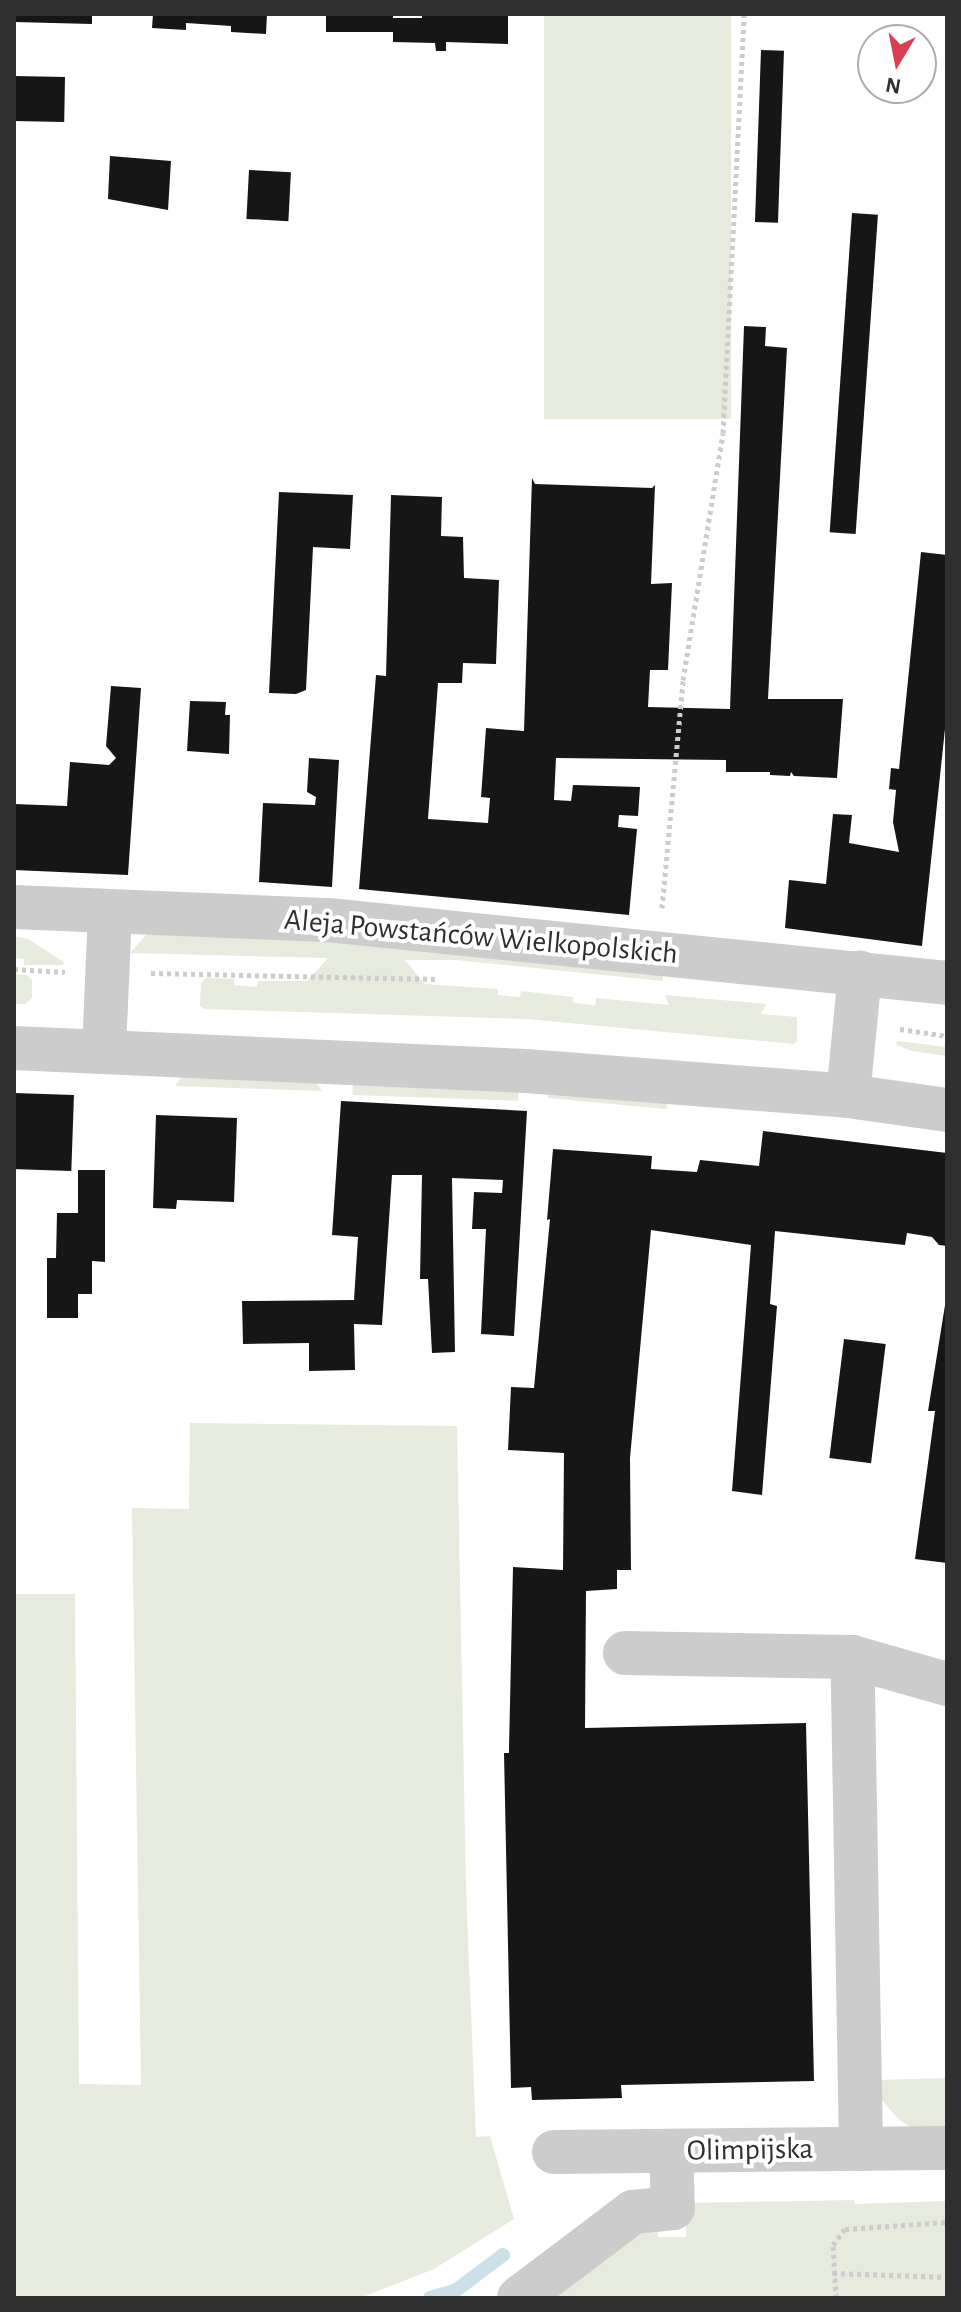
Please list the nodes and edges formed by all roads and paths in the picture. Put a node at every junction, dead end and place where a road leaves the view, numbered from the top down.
1 (744, 14) edge
2 (14, 907) edge
3 (110, 912) junction
4 (661, 918) dead end
5 (14, 969) edge
6 (107, 973) junction
7 (860, 973) junction
8 (445, 979) dead end
9 (947, 983) edge
10 (14, 1048) edge
11 (104, 1050) junction
12 (848, 1096) junction
13 (947, 1110) edge
14 (625, 1653) dead end
15 (852, 1657) junction
16 (947, 1684) edge
17 (947, 2148) edge
18 (861, 2149) junction
19 (671, 2151) junction
20 (554, 2152) dead end
21 (947, 2222) edge
22 (833, 2273) junction
23 (947, 2277) edge
24 (519, 2298) edge
25 (836, 2298) edge

1 - 4 path
2 - 3 street, Aleja Powstańców Wielkopolskich
3 - 6 street
3 - 7 street, Aleja Powstańców Wielkopolskich
5 - 6 path
6 - 8 path
6 - 11 street
7 - 9 street, Aleja Powstańców Wielkopolskich
7 - 12 street
10 - 11 street
11 - 12 street
12 - 13 street
14 - 15 street
15 - 16 street
15 - 18 street
17 - 18 street, Olimpijska
18 - 19 street, Olimpijska
19 - 20 street, Olimpijska
19 - 24 street
21 - 22 path
22 - 23 path
22 - 25 path

